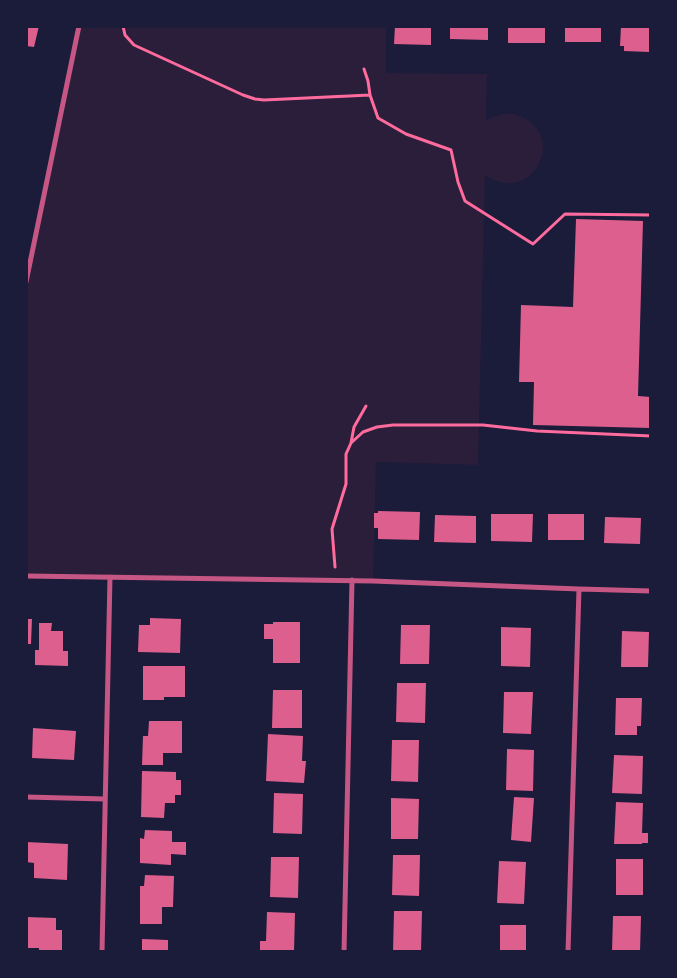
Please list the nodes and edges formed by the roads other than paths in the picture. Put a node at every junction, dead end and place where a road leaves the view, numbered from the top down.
1 (79, 26) edge
2 (26, 282) edge
3 (26, 576) edge
4 (110, 577) junction
5 (352, 580) junction
6 (580, 589) junction
7 (651, 591) edge
8 (26, 797) edge
9 (105, 799) junction
10 (102, 952) edge
11 (344, 952) edge
12 (568, 952) edge

1 - 2 street
3 - 4 street
4 - 5 street
4 - 9 street
5 - 6 street
5 - 11 street
6 - 7 street
6 - 12 street
8 - 9 street
9 - 10 street

